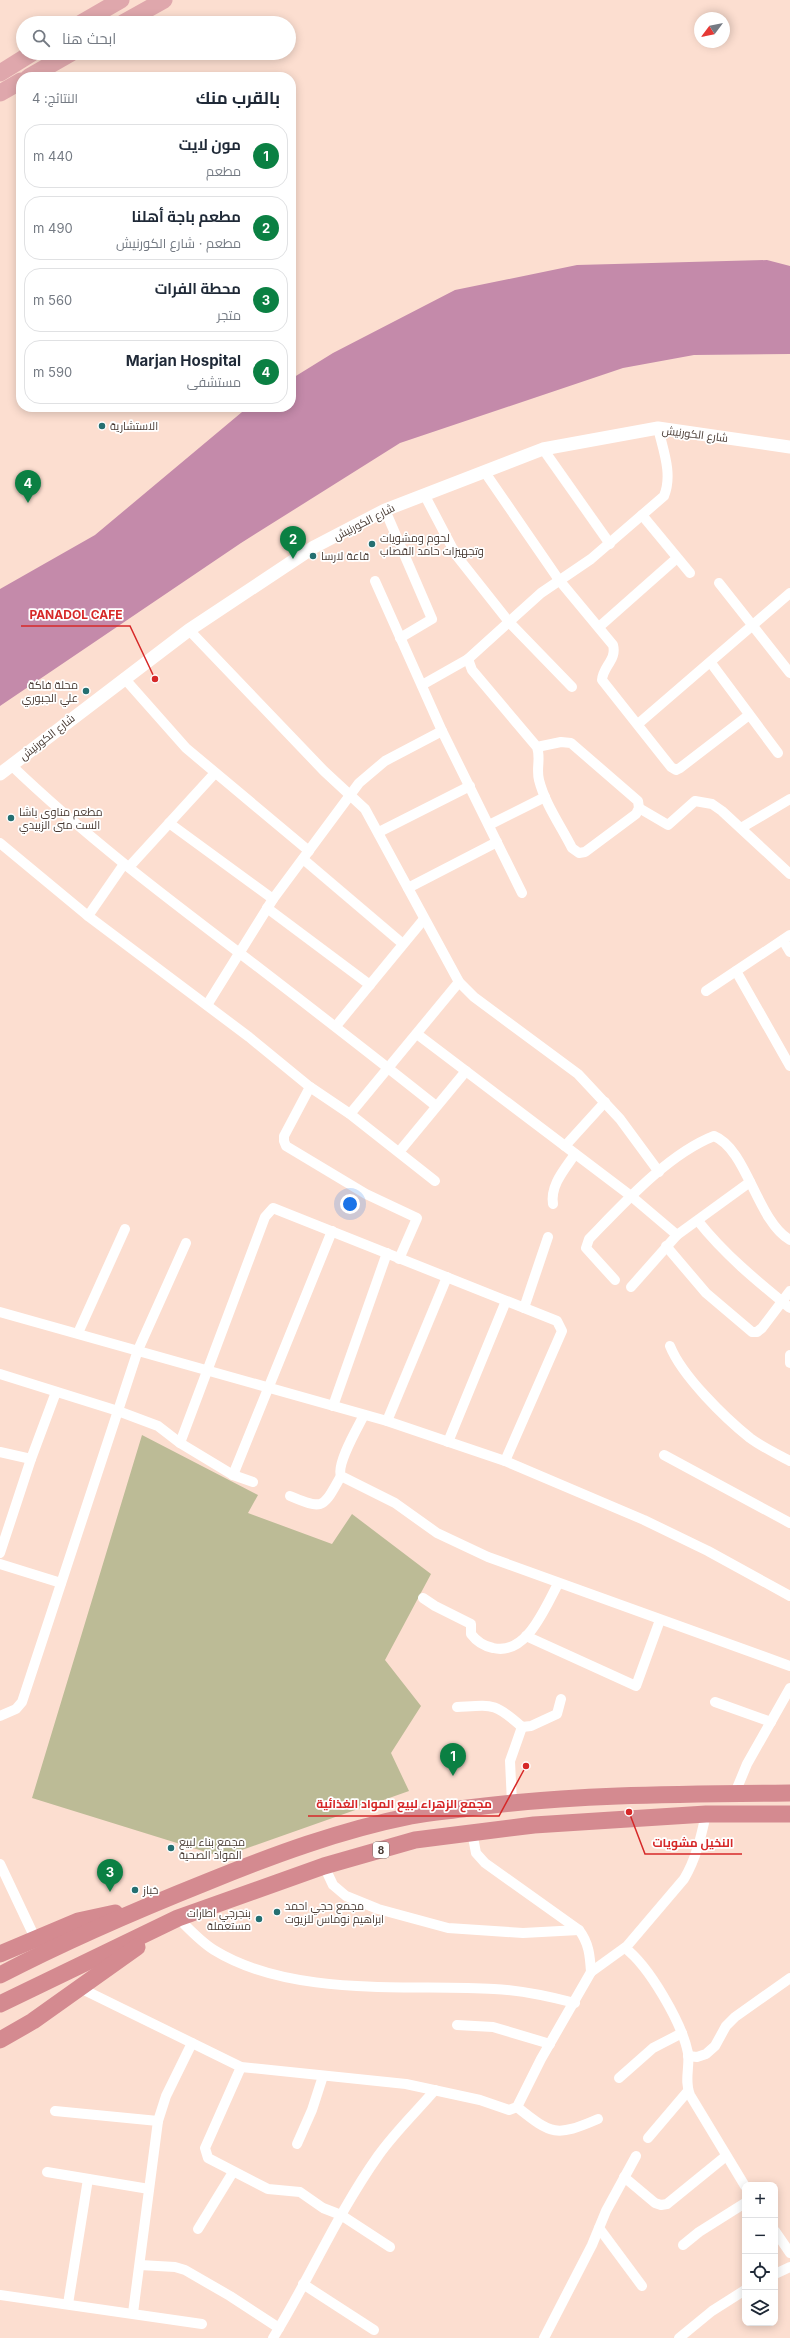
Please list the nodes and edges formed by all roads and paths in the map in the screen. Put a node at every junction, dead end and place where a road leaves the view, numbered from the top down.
1 (121, 0) edge
2 (164, 0) edge
3 (93, 16) edge
4 (135, 16) edge
5 (21, 60) edge
6 (59, 60) edge
7 (38, 72) edge
8 (0, 73) edge
9 (16, 84) edge
10 (0, 93) edge
11 (658, 428) junction
12 (790, 447) edge
13 (543, 449) junction
14 (484, 471) junction
15 (424, 494) junction
16 (385, 510) junction
17 (642, 515) junction
18 (610, 544) junction
19 (677, 558) junction
20 (690, 573) dead end
21 (559, 580) junction
22 (375, 581) dead end
23 (719, 583) dead end
24 (790, 593) edge
25 (509, 622) junction
26 (753, 626) junction
27 (600, 627) junction
28 (189, 630) junction
29 (400, 638) junction
30 (468, 659) junction
31 (711, 663) junction
32 (789, 668) edge
33 (124, 678) junction
34 (422, 684) junction
35 (572, 687) dead end
36 (749, 715) junction
37 (638, 724) junction
38 (442, 731) junction
39 (538, 747) junction
40 (778, 753) dead end
41 (11, 765) junction
42 (215, 773) junction
43 (0, 774) edge
44 (470, 786) junction
45 (351, 794) junction
46 (545, 797) junction
47 (790, 799) edge
48 (639, 808) junction
49 (169, 823) junction
50 (489, 825) junction
51 (741, 828) junction
52 (379, 832) junction
53 (497, 842) junction
54 (0, 843) edge
55 (306, 855) junction
56 (126, 866) junction
57 (790, 874) edge
58 (408, 888) junction
59 (522, 893) dead end
60 (273, 899) junction
61 (267, 908) junction
62 (88, 916) junction
63 (424, 919) junction
64 (787, 937) edge
65 (404, 944) junction
66 (790, 952) edge
67 (239, 953) junction
68 (736, 971) junction
69 (459, 982) junction
70 (370, 985) junction
71 (706, 991) dead end
72 (207, 1006) junction
73 (336, 1026) junction
74 (417, 1034) junction
75 (790, 1066) edge
76 (388, 1068) junction
77 (466, 1071) junction
78 (310, 1087) junction
79 (605, 1102) junction
80 (436, 1106) junction
81 (350, 1114) junction
82 (565, 1146) junction
83 (399, 1152) junction
84 (575, 1154) junction
85 (659, 1172) junction
86 (435, 1181) dead end
87 (750, 1182) junction
88 (631, 1196) junction
89 (553, 1204) dead end
90 (698, 1221) junction
91 (125, 1229) dead end
92 (332, 1231) junction
93 (677, 1235) junction
94 (548, 1238) dead end
95 (790, 1240) edge
96 (186, 1243) dead end
97 (666, 1246) junction
98 (387, 1253) junction
99 (399, 1259) junction
100 (447, 1277) junction
101 (615, 1280) dead end
102 (631, 1287) dead end
103 (790, 1291) edge
104 (506, 1301) junction
105 (786, 1305) edge
106 (524, 1308) junction
107 (0, 1312) edge
108 (78, 1333) junction
109 (670, 1346) dead end
110 (138, 1350) junction
111 (790, 1355) edge
112 (790, 1363) edge
113 (208, 1370) junction
114 (0, 1374) edge
115 (268, 1387) junction
116 (56, 1392) junction
117 (333, 1406) junction
118 (118, 1411) junction
119 (364, 1414) junction
120 (387, 1421) junction
121 (448, 1442) junction
122 (180, 1443) junction
123 (0, 1452) edge
124 (664, 1455) dead end
125 (31, 1459) junction
126 (505, 1461) junction
127 (790, 1461) edge
128 (233, 1475) junction
129 (341, 1476) junction
130 (253, 1482) dead end
131 (290, 1496) dead end
132 (790, 1522) edge
133 (0, 1553) edge
134 (0, 1564) edge
135 (61, 1583) junction
136 (558, 1584) junction
137 (790, 1596) edge
138 (423, 1598) dead end
139 (660, 1620) junction
140 (526, 1636) junction
141 (790, 1666) edge
142 (790, 1688) edge
143 (561, 1699) dead end
144 (715, 1702) dead end
145 (457, 1707) dead end
146 (0, 1716) edge
147 (771, 1722) junction
148 (522, 1727) junction
149 (790, 1792) edge
150 (735, 1793) junction
151 (512, 1802) junction
152 (469, 1808) junction
153 (706, 1814) junction
154 (790, 1814) edge
155 (411, 1816) junction
156 (472, 1832) junction
157 (415, 1840) junction
158 (0, 1864) edge
159 (324, 1866) junction
160 (144, 1907) junction
161 (178, 1918) junction
162 (578, 1930) junction
163 (35, 1938) junction
164 (625, 1948) junction
165 (0, 1954) edge
166 (591, 1972) junction
167 (0, 1975) edge
168 (790, 1978) edge
169 (80, 1988) junction
170 (575, 2003) junction
171 (0, 2004) edge
172 (457, 2025) dead end
173 (682, 2033) junction
174 (0, 2040) edge
175 (192, 2043) junction
176 (550, 2044) junction
177 (688, 2056) junction
178 (241, 2067) junction
179 (323, 2076) junction
180 (619, 2078) dead end
181 (435, 2090) junction
182 (688, 2091) junction
183 (517, 2107) junction
184 (55, 2111) dead end
185 (598, 2119) dead end
186 (158, 2121) junction
187 (648, 2138) dead end
188 (297, 2144) dead end
189 (636, 2156) dead end
190 (726, 2156) junction
191 (47, 2172) dead end
192 (233, 2172) junction
193 (624, 2177) junction
194 (88, 2179) junction
195 (742, 2182) edge
196 (149, 2189) junction
197 (742, 2205) edge
198 (341, 2215) junction
199 (599, 2228) junction
200 (198, 2229) dead end
201 (778, 2236) edge
202 (683, 2245) dead end
203 (390, 2247) dead end
204 (790, 2254) edge
205 (140, 2265) junction
206 (790, 2267) edge
207 (778, 2273) edge
208 (303, 2284) junction
209 (642, 2286) dead end
210 (742, 2292) edge
211 (0, 2295) edge
212 (68, 2304) junction
213 (133, 2313) junction
214 (202, 2324) dead end
215 (279, 2328) junction
216 (374, 2330) dead end
217 (273, 2338) edge
218 (544, 2338) edge
219 (679, 2338) edge

1 - 3 main road
2 - 4 main road
5 - 8 main road
6 - 7 main road
9 - 10 main road
11 - 12 street, شارع الكورنيش
11 - 13 street, شارع الكورنيش
11 - 17 street
13 - 14 street, شارع الكورنيش
13 - 18 street
14 - 15 street, شارع الكورنيش
14 - 21 street
15 - 16 street, شارع الكورنيش
15 - 25 street
16 - 28 street, شارع الكورنيش
16 - 29 street
17 - 18 street
17 - 19 street
18 - 21 street
19 - 20 street
19 - 27 street
21 - 25 street
21 - 27 street
22 - 29 street
23 - 26 street
24 - 26 street
25 - 30 street
25 - 35 street
26 - 31 street
26 - 32 street
27 - 37 street
28 - 33 street, شارع الكورنيش
28 - 45 street
29 - 34 street
30 - 34 street
30 - 39 street
31 - 36 street
31 - 37 street
33 - 41 street, شارع الكورنيش
33 - 42 street
34 - 38 street
36 - 37 street
36 - 40 street
38 - 44 street
38 - 45 street
39 - 46 street
39 - 48 street
41 - 43 street, شارع الكورنيش
41 - 56 street
42 - 49 street
42 - 55 street
44 - 50 street
44 - 52 street
45 - 52 street
45 - 55 street
46 - 48 street
46 - 50 street
47 - 51 street
48 - 51 street
49 - 56 street
49 - 60 street
50 - 53 street
51 - 57 street
52 - 58 street
53 - 58 street
53 - 59 street
54 - 62 street
55 - 60 street
55 - 65 street
56 - 62 street
56 - 67 street
58 - 63 street
60 - 61 street
61 - 67 street
61 - 70 street
62 - 72 street
63 - 65 street
63 - 69 street
64 - 66 street
64 - 68 street
65 - 70 street
67 - 72 street
67 - 73 street
68 - 71 street
68 - 75 street
69 - 74 street
69 - 79 street
70 - 73 street
72 - 78 street
73 - 76 street
74 - 76 street
74 - 77 street
76 - 80 street
76 - 81 street
77 - 80 street
77 - 82 street
78 - 81 street
78 - 99 street
79 - 82 street
79 - 85 street
80 - 83 street
81 - 83 street
82 - 84 street
83 - 86 street
84 - 88 street
84 - 89 street
85 - 87 street
85 - 88 street
87 - 90 street
87 - 95 street
88 - 93 street
88 - 101 street
90 - 93 street
90 - 105 street
91 - 108 street
92 - 98 street
92 - 113 street
92 - 115 street
93 - 97 street
94 - 106 street
96 - 110 street
97 - 102 street
97 - 105 street
98 - 99 street
98 - 117 street
99 - 100 street
100 - 104 street
100 - 120 street
103 - 105 street
104 - 106 street
104 - 121 street
106 - 126 street
107 - 108 street
108 - 110 street
109 - 127 street
110 - 113 street
110 - 118 street
111 - 112 street
113 - 115 street
113 - 122 street
114 - 116 street
115 - 117 street
115 - 128 street
116 - 118 street
116 - 125 street
117 - 119 street
118 - 122 street
118 - 135 street
119 - 120 street
119 - 129 street
120 - 121 street
121 - 126 street
122 - 128 street
123 - 125 street
124 - 132 street
125 - 133 street
126 - 137 street
128 - 130 street
129 - 131 street
129 - 136 street
134 - 135 street
135 - 146 street
136 - 139 street
136 - 140 street
138 - 140 street
139 - 140 street
139 - 141 street
142 - 147 street
143 - 148 street
144 - 147 street
145 - 148 street
147 - 150 street
148 - 151 street
149 - 150 highway, 8
150 - 151 highway, 8
151 - 152 highway, 8
152 - 155 highway, 8
152 - 156 highway
153 - 154 highway, 8
153 - 156 highway, 8
153 - 164 street
155 - 157 highway
155 - 160 highway, 8
156 - 157 highway, 8
156 - 162 street
157 - 159 highway, 8
158 - 163 street
159 - 161 highway, 8
159 - 162 street
160 - 163 highway
160 - 167 highway, 8
161 - 169 highway
161 - 170 street
161 - 171 highway, 8
162 - 166 street
163 - 165 highway
164 - 166 street
164 - 173 street
166 - 170 street
168 - 177 street
169 - 174 highway
169 - 175 street
170 - 176 street
172 - 176 street
173 - 177 street
173 - 180 street
175 - 178 street
175 - 186 street
176 - 183 street
177 - 182 street
178 - 179 street
178 - 192 street
179 - 181 street
179 - 188 street
181 - 183 street
181 - 198 street
182 - 187 street
182 - 190 street
183 - 185 street
184 - 186 street
186 - 196 street
189 - 193 street
190 - 193 street
190 - 195 street
191 - 194 street
192 - 198 street
192 - 200 street
193 - 199 street
194 - 196 street
194 - 212 street
196 - 205 street
197 - 202 street
198 - 203 street
198 - 208 street
199 - 209 street
199 - 218 street
201 - 204 street
205 - 213 street
205 - 215 street
206 - 207 street
208 - 215 street
208 - 216 street
210 - 219 street
211 - 212 street
212 - 213 street
213 - 214 street
215 - 217 street

